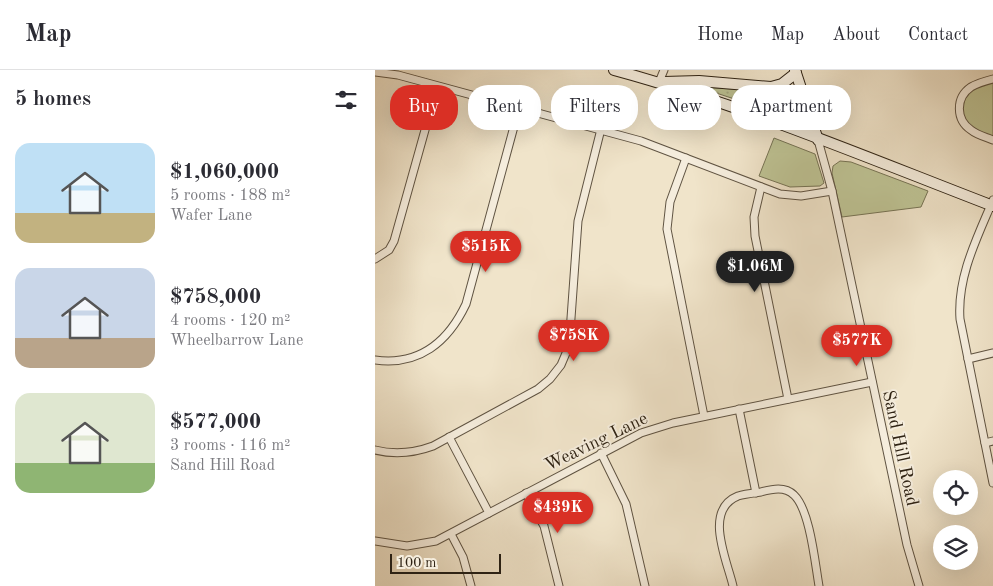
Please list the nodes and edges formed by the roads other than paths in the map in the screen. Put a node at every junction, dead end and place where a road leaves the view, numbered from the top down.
1 (614, 70) edge
2 (664, 70) edge
3 (796, 71) edge
4 (375, 72) edge
5 (398, 72) edge
6 (993, 79) edge
7 (659, 82) junction
8 (434, 85) edge
9 (425, 130) edge
10 (513, 130) edge
11 (601, 130) edge
12 (604, 130) edge
13 (819, 140) junction
14 (993, 140) edge
15 (686, 158) junction
16 (761, 187) junction
17 (833, 191) junction
18 (992, 204) edge
19 (375, 259) edge
20 (993, 353) edge
21 (375, 360) edge
22 (968, 360) junction
23 (872, 382) junction
24 (788, 399) junction
25 (739, 409) junction
26 (704, 416) junction
27 (449, 437) junction
28 (993, 441) edge
29 (985, 443) junction
30 (375, 450) edge
31 (601, 453) junction
32 (993, 483) edge
33 (527, 493) junction
34 (756, 493) junction
35 (489, 513) junction
36 (451, 534) junction
37 (375, 540) edge
38 (471, 586) edge
39 (559, 586) edge
40 (645, 586) edge
41 (733, 586) edge
42 (819, 586) edge
43 (919, 586) edge

1 - 7 main road
2 - 7 street
3 - 7 main road
3 - 13 main road
4 - 5 street
5 - 8 street
6 - 14 street
7 - 13 main road
9 - 19 street
10 - 21 street
11 - 27 street
12 - 15 street
13 - 17 street, Sand Hill Road
13 - 18 main road
15 - 16 street
15 - 26 street
16 - 17 street
16 - 24 street
17 - 23 street, Sand Hill Road
18 - 22 street
20 - 22 street
22 - 29 street
23 - 24 street, Weaving Lane
23 - 43 street, Sand Hill Road
24 - 25 street, Weaving Lane
25 - 26 street, Weaving Lane
25 - 34 street
26 - 31 street, Weaving Lane
27 - 30 street
27 - 35 street
28 - 29 street
29 - 32 street
31 - 33 street, Weaving Lane
31 - 40 street
33 - 35 street, Weaving Lane
33 - 39 street
34 - 41 street
34 - 42 street
35 - 36 street, Weaving Lane
36 - 37 street, Weaving Lane
36 - 38 street

